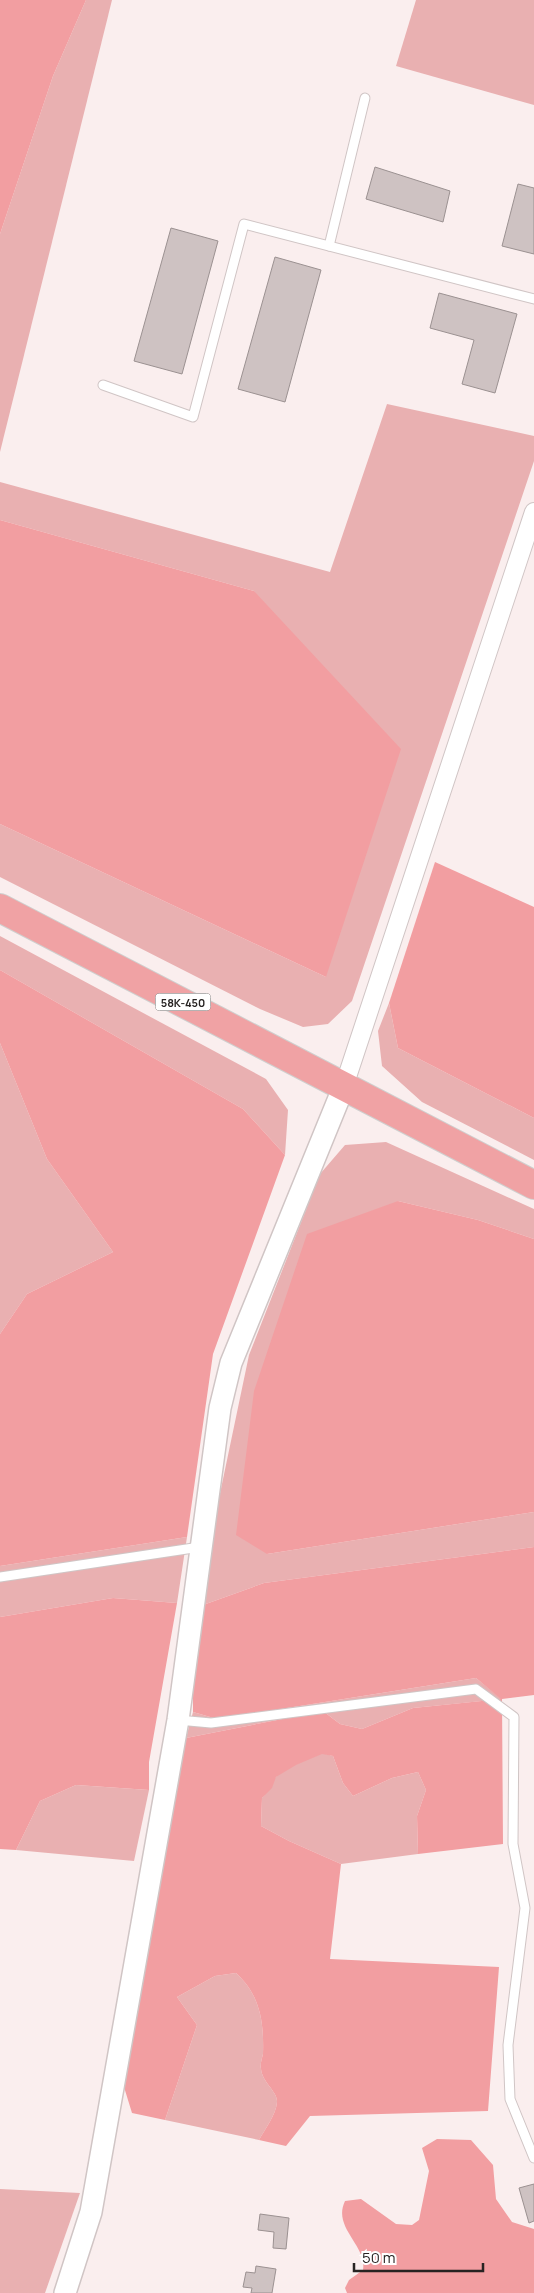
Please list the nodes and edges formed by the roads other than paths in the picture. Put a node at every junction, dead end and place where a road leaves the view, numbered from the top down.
1 (364, 98) dead end
2 (329, 246) junction
3 (534, 299) edge
4 (104, 385) dead end
5 (534, 512) edge
6 (531, 534) edge
7 (11, 913) edge
8 (344, 1086) junction
9 (534, 1185) edge
10 (200, 1547) junction
11 (0, 1577) edge
12 (178, 1720) junction
13 (534, 2158) edge
14 (66, 2293) edge

1 - 2 lane
2 - 3 lane
2 - 4 lane
5 - 6 street
6 - 8 street
7 - 8 highway, 58К-450
8 - 9 highway, 58К-450
8 - 10 street
10 - 11 lane
10 - 12 street
12 - 13 lane
12 - 14 street

